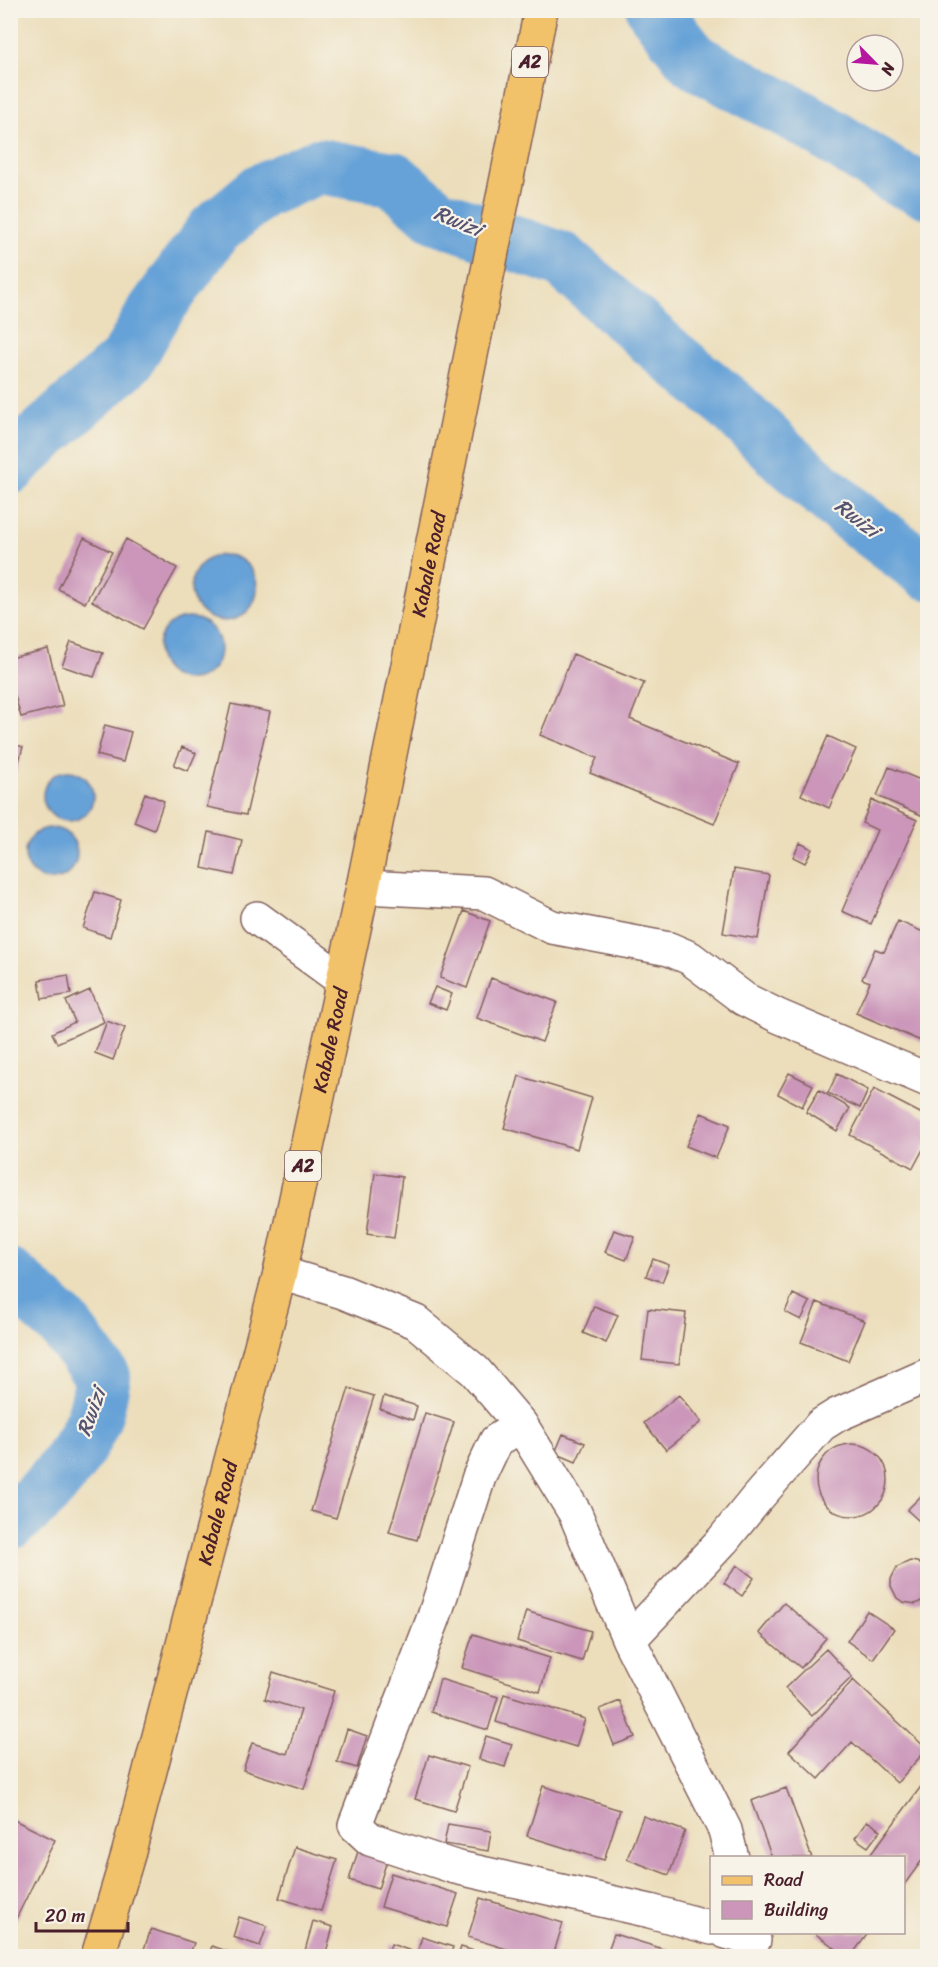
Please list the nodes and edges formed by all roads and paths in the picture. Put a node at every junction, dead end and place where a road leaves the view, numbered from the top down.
1 (541, 10) edge
2 (363, 887) junction
3 (257, 918) dead end
4 (342, 980) junction
5 (927, 1080) edge
6 (280, 1273) junction
7 (927, 1375) edge
8 (521, 1425) junction
9 (629, 1640) junction
10 (732, 1856) edge
11 (710, 1928) edge
12 (98, 1956) edge

1 - 2 main road, Kabale Road / A2
2 - 4 main road, Kabale Road / A2
2 - 5 street
3 - 4 street
4 - 6 main road, Kabale Road / A2
6 - 8 street
6 - 12 main road, Kabale Road / A2
7 - 9 street
8 - 9 street
8 - 11 street
9 - 10 street

